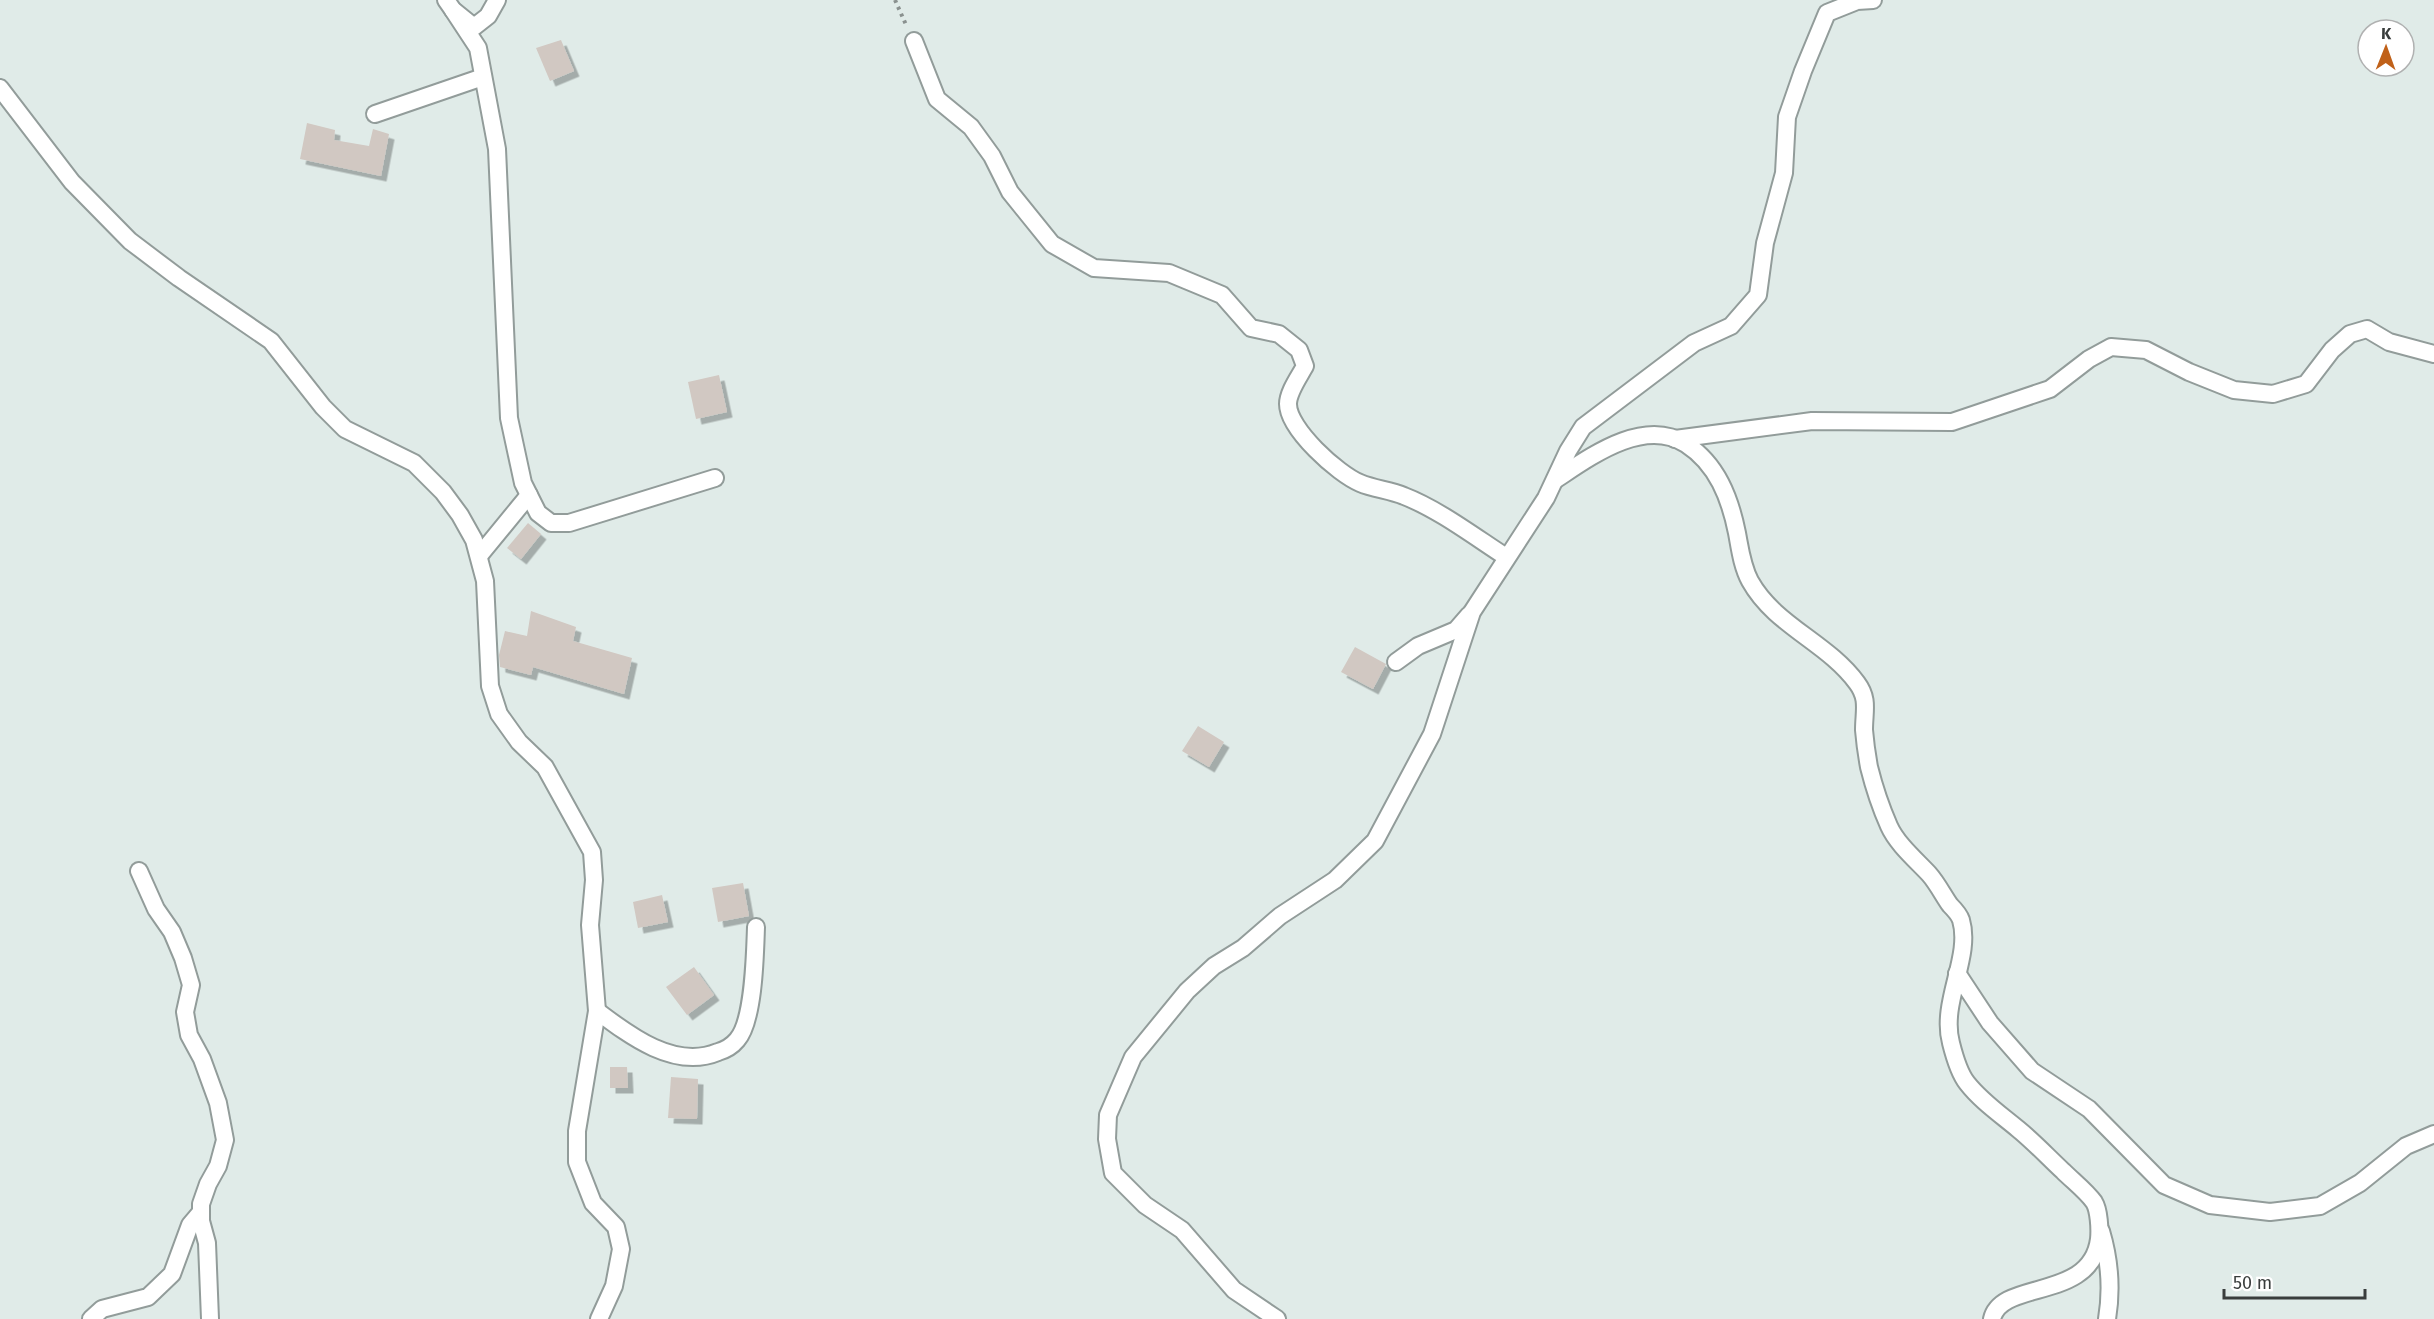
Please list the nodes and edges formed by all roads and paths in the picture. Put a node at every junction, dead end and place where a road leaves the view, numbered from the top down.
1 (497, 0) edge
2 (894, 0) edge
3 (1873, 0) edge
4 (449, 5) edge
5 (914, 41) joint
6 (483, 77) junction
7 (0, 88) edge
8 (375, 114) dead end
9 (2434, 354) edge
10 (1675, 439) junction
11 (715, 478) dead end
12 (1554, 480) junction
13 (529, 495) junction
14 (479, 556) junction
15 (1506, 557) junction
16 (1472, 612) junction
17 (1396, 662) dead end
18 (139, 871) dead end
19 (756, 927) dead end
20 (1957, 973) junction
21 (597, 1011) junction
22 (2434, 1134) edge
23 (201, 1212) junction
24 (2098, 1220) junction
25 (91, 1319) edge
26 (210, 1319) edge
27 (599, 1319) edge
28 (1277, 1319) edge
29 (1992, 1319) edge
30 (2107, 1319) edge

1 - 4 street
2 - 5 path
3 - 12 street
4 - 6 street
5 - 15 street
6 - 8 street
6 - 13 street
7 - 14 street
9 - 10 street
10 - 12 street
10 - 20 street
11 - 13 street
12 - 15 street
13 - 14 street
14 - 21 street
15 - 16 street
16 - 17 street
16 - 28 street
18 - 23 street
19 - 21 street
20 - 22 street
20 - 24 street
21 - 27 street
23 - 25 street
23 - 26 street
24 - 29 street
24 - 30 street

